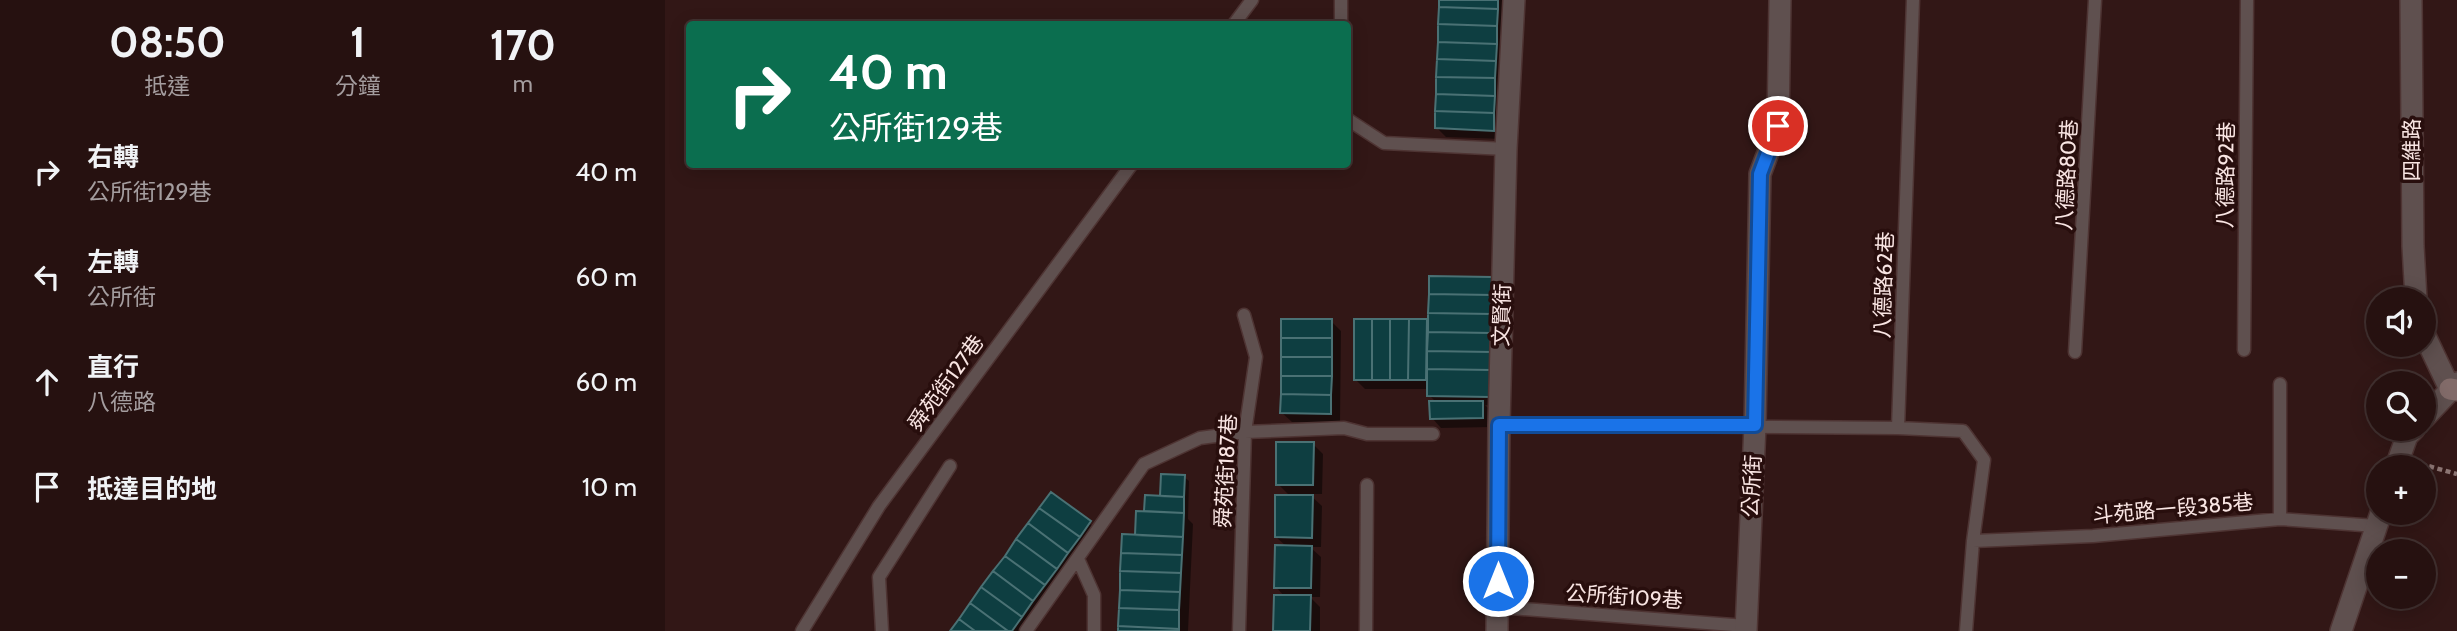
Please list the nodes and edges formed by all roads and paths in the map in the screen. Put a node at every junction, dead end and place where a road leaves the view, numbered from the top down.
1 (1252, 0) edge
2 (1341, 0) edge
3 (1514, 0) edge
4 (1780, 0) edge
5 (1913, 0) edge
6 (2095, 0) edge
7 (2248, 0) edge
8 (2411, 0) edge
9 (1236, 21) edge
10 (1341, 21) edge
11 (1351, 122) edge
12 (1506, 149) junction
13 (1129, 168) edge
14 (2415, 287) edge
15 (1244, 315) dead end
16 (2244, 350) dead end
17 (2075, 352) dead end
18 (2436, 355) edge
19 (2280, 384) dead end
20 (2455, 387) edge
21 (2436, 406) edge
22 (1499, 425) junction
23 (1755, 425) junction
24 (1898, 428) junction
25 (1245, 432) junction
26 (1433, 434) dead end
27 (950, 466) dead end
28 (2436, 470) edge
29 (2457, 474) edge
30 (1367, 485) dead end
31 (2280, 519) junction
32 (2366, 519) edge
33 (2377, 525) edge
34 (1973, 541) junction
35 (1078, 559) junction
36 (1498, 607) junction
37 (1746, 628) edge
38 (802, 631) edge
39 (881, 631) edge
40 (1026, 631) edge
41 (1094, 631) edge
42 (1238, 631) edge
43 (1367, 631) edge
44 (1497, 631) edge
45 (1966, 631) edge
46 (2341, 631) edge

1 - 9 lane
2 - 10 lane
3 - 12 street, 文賢街
4 - 23 street, 公所街
5 - 24 lane, 八德路62巷
6 - 17 lane, 八德路80巷
7 - 16 lane, 八德路92巷
8 - 14 street, 四維路
11 - 12 lane
12 - 22 street, 文賢街
13 - 38 lane, 舜苑街127巷
15 - 25 lane, 舜苑街187巷
18 - 20 street
19 - 31 lane
20 - 21 street
22 - 23 lane
22 - 36 street, 文賢街
23 - 24 lane
23 - 37 street, 公所街
24 - 34 lane
25 - 26 lane
25 - 35 lane
25 - 42 lane, 舜苑街187巷
27 - 39 lane
28 - 29 path
30 - 43 lane
31 - 32 lane, 斗苑路一段385巷
31 - 34 lane, 斗苑路一段385巷
33 - 46 street
34 - 45 lane
35 - 40 lane
35 - 41 lane
36 - 37 lane, 公所街109巷
36 - 44 street, 文賢街

